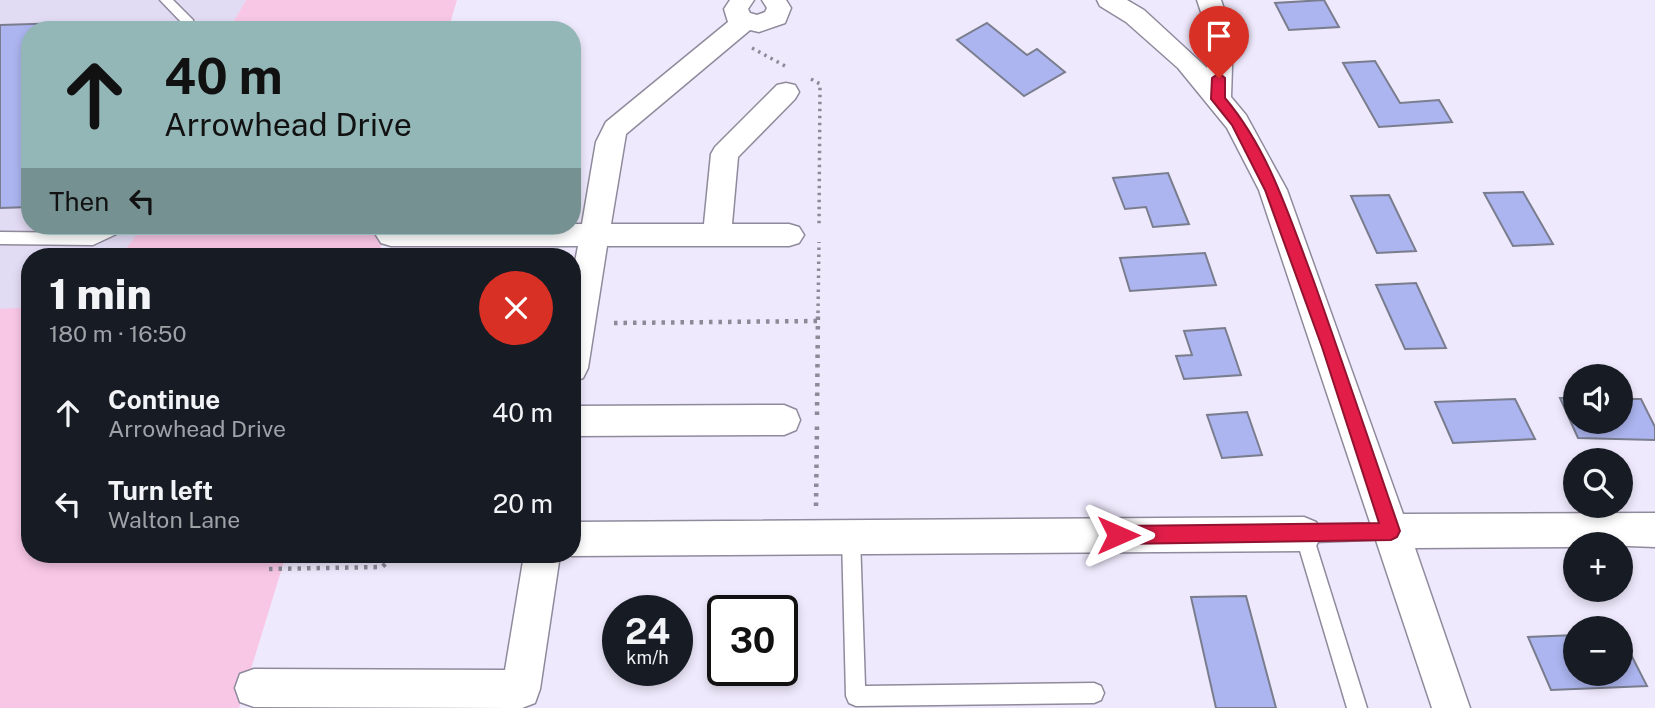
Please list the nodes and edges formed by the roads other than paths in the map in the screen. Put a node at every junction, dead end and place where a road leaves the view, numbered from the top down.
1 (166, 0) edge
2 (774, 0) edge
3 (1109, 0) edge
4 (1209, 0) edge
5 (187, 21) edge
6 (744, 22) edge
7 (798, 81) road end
8 (1218, 99) junction
9 (581, 234) edge
10 (595, 234) junction
11 (717, 234) junction
12 (101, 235) edge
13 (789, 235) dead end
14 (0, 238) edge
15 (581, 316) edge
16 (784, 420) dead end
17 (581, 421) edge
18 (1391, 531) junction
19 (1304, 534) junction
20 (1653, 535) edge
21 (851, 537) junction
22 (581, 539) edge
23 (541, 563) edge
24 (254, 688) dead end
25 (1094, 693) dead end
26 (1357, 708) edge
27 (1451, 708) edge

1 - 5 lane
2 - 6 street
3 - 8 street
4 - 8 street
6 - 10 street
7 - 11 street
8 - 18 street
9 - 10 street
10 - 11 street
10 - 15 street
11 - 13 street
12 - 14 lane
16 - 17 street
18 - 19 lane
18 - 20 street
18 - 27 street
19 - 21 street
19 - 26 lane
21 - 22 street
21 - 25 lane
23 - 24 street

